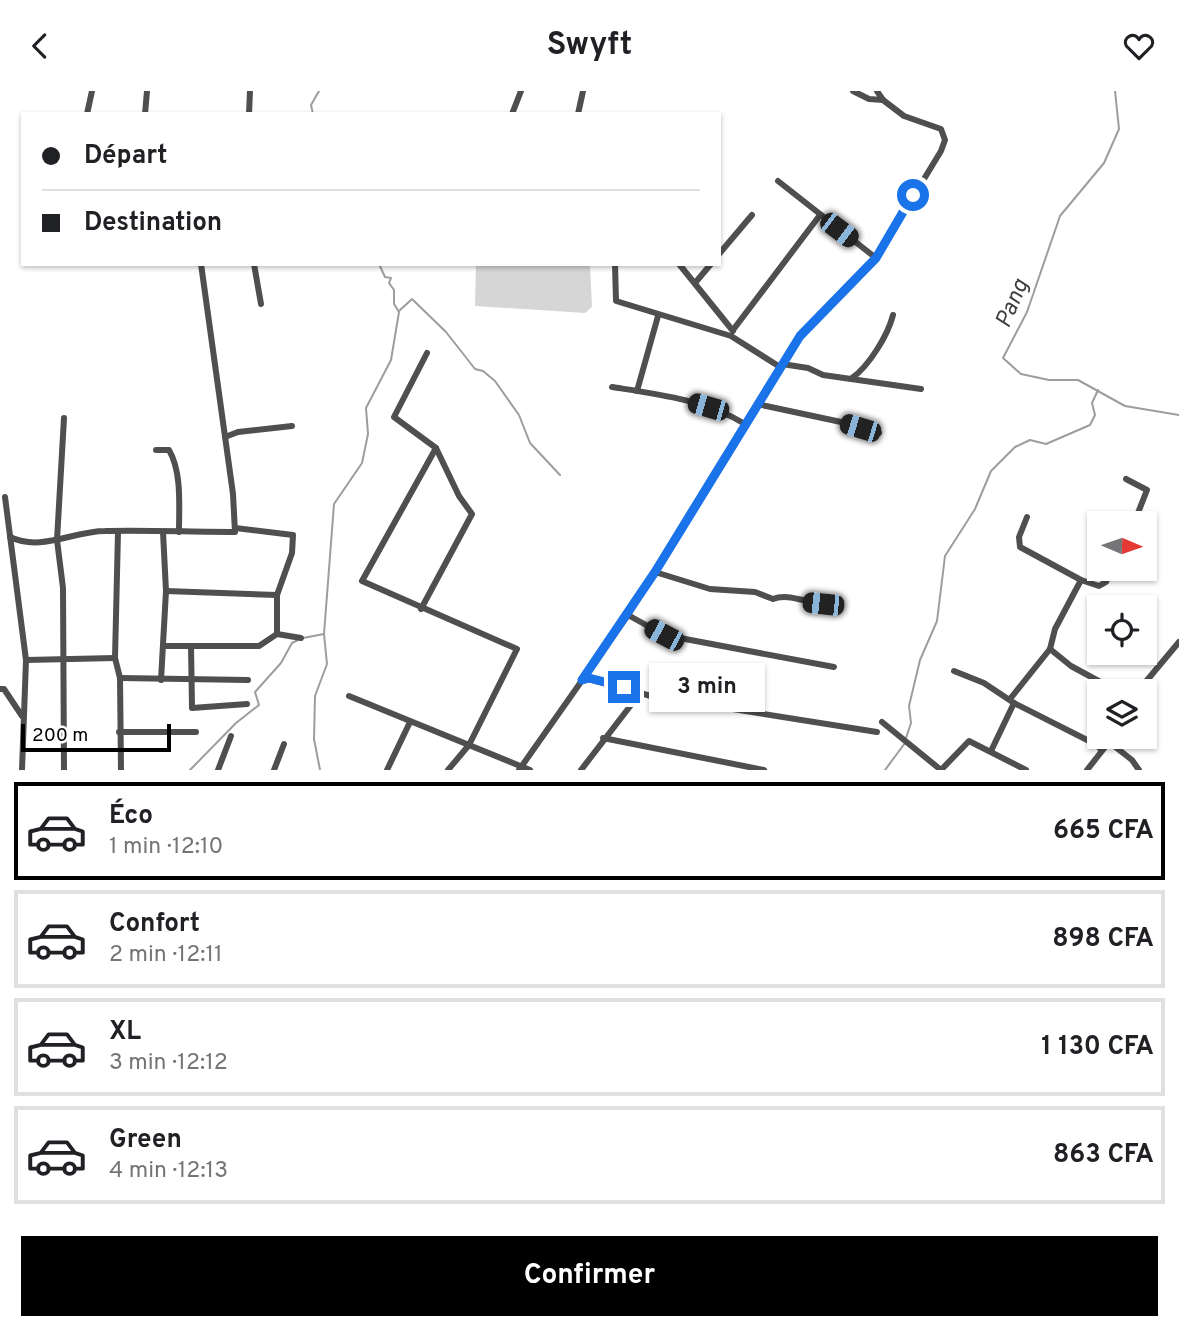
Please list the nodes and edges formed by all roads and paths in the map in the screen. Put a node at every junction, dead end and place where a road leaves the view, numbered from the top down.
1 (92, 91) edge
2 (148, 91) edge
3 (250, 91) edge
4 (521, 91) edge
5 (583, 91) edge
6 (853, 91) edge
7 (877, 91) edge
8 (883, 100) junction
9 (87, 112) edge
10 (145, 112) edge
11 (249, 112) edge
12 (513, 112) edge
13 (578, 112) edge
14 (778, 181) dead end
15 (752, 215) dead end
16 (820, 215) junction
17 (721, 252) edge
18 (876, 258) junction
19 (201, 266) edge
20 (254, 266) edge
21 (615, 266) edge
22 (681, 266) edge
23 (709, 266) edge
24 (695, 283) junction
25 (261, 304) dead end
26 (893, 315) dead end
27 (658, 316) junction
28 (732, 333) junction
29 (427, 353) dead end
30 (781, 365) junction
31 (852, 378) junction
32 (612, 387) dead end
33 (921, 389) dead end
34 (637, 391) junction
35 (757, 404) junction
36 (64, 418) dead end
37 (745, 424) junction
38 (292, 426) dead end
39 (879, 433) dead end
40 (225, 437) junction
41 (436, 448) junction
42 (156, 450) dead end
43 (1126, 479) dead end
44 (5, 498) dead end
45 (1139, 511) edge
46 (1027, 517) dead end
47 (234, 528) junction
48 (118, 532) junction
49 (163, 532) junction
50 (179, 532) junction
51 (10, 537) junction
52 (57, 541) junction
53 (655, 572) junction
54 (1081, 580) junction
55 (1106, 581) edge
56 (166, 591) junction
57 (277, 595) junction
58 (832, 602) dead end
59 (421, 609) junction
60 (628, 615) junction
61 (277, 634) junction
62 (301, 638) dead end
63 (1179, 642) edge
64 (165, 646) junction
65 (191, 646) junction
66 (1050, 649) junction
67 (115, 657) junction
68 (62, 658) junction
69 (26, 660) junction
70 (834, 667) dead end
71 (954, 671) dead end
72 (120, 678) junction
73 (1095, 679) edge
74 (1148, 679) edge
75 (161, 680) junction
76 (190, 680) junction
77 (247, 680) dead end
78 (582, 680) junction
79 (0, 689) edge
80 (641, 692) junction
81 (349, 696) dead end
82 (1012, 701) junction
83 (247, 704) dead end
84 (23, 717) junction
85 (410, 722) junction
86 (882, 722) dead end
87 (119, 732) junction
88 (196, 732) dead end
89 (877, 732) dead end
90 (231, 736) dead end
91 (603, 738) junction
92 (284, 744) dead end
93 (469, 745) junction
94 (1120, 749) edge
95 (1101, 750) joint
96 (991, 751) junction
97 (520, 768) edge
98 (22, 770) edge
99 (64, 770) edge
100 (121, 770) edge
101 (218, 770) edge
102 (274, 770) edge
103 (387, 770) edge
104 (448, 770) edge
105 (530, 770) edge
106 (582, 770) edge
107 (764, 770) edge
108 (941, 770) edge
109 (1026, 770) edge
110 (1087, 770) edge
111 (1139, 770) edge

1 - 9 street
2 - 10 street
3 - 11 street
4 - 12 street
5 - 13 street
6 - 8 street
7 - 8 street
8 - 18 street
14 - 16 street
15 - 17 street
16 - 18 street
16 - 28 street
18 - 30 street
19 - 40 street
20 - 25 street
21 - 27 street
22 - 24 street
23 - 24 street
24 - 28 street
26 - 31 street
27 - 28 street
27 - 34 street
28 - 30 street
29 - 41 street
30 - 31 street
30 - 35 street
31 - 33 street
32 - 34 street
34 - 37 street
35 - 37 street
35 - 39 street
36 - 52 street
37 - 53 street
38 - 40 street
40 - 47 street
41 - 59 street
41 - 59 street
42 - 50 street
43 - 45 street
44 - 51 street
46 - 54 street
47 - 50 street
47 - 57 street
48 - 49 street
48 - 52 street
48 - 67 street
49 - 50 street
49 - 56 street
51 - 52 street
51 - 69 street
52 - 68 street
53 - 58 street
53 - 60 street
54 - 55 street
54 - 66 street
56 - 57 street
56 - 64 street
57 - 61 street
59 - 93 street
60 - 70 street
60 - 78 street
61 - 62 street
61 - 65 street
63 - 74 street
64 - 65 street
64 - 75 street
65 - 76 street
66 - 73 street
66 - 82 street
67 - 68 street
67 - 72 street
68 - 69 street
68 - 99 street
69 - 84 street
71 - 82 street
72 - 75 street
72 - 87 street
75 - 76 street
76 - 77 street
76 - 83 street
78 - 80 street
78 - 97 street
79 - 84 street
80 - 89 street
80 - 91 street
81 - 85 street
82 - 95 street
82 - 96 street
84 - 98 street
85 - 93 street
85 - 103 street
86 - 108 street
87 - 88 street
87 - 100 street
90 - 101 street
91 - 106 street
91 - 107 street
92 - 102 street
93 - 97 street
93 - 104 street
94 - 111 street
95 - 110 street
96 - 108 street
96 - 109 street
97 - 105 street

